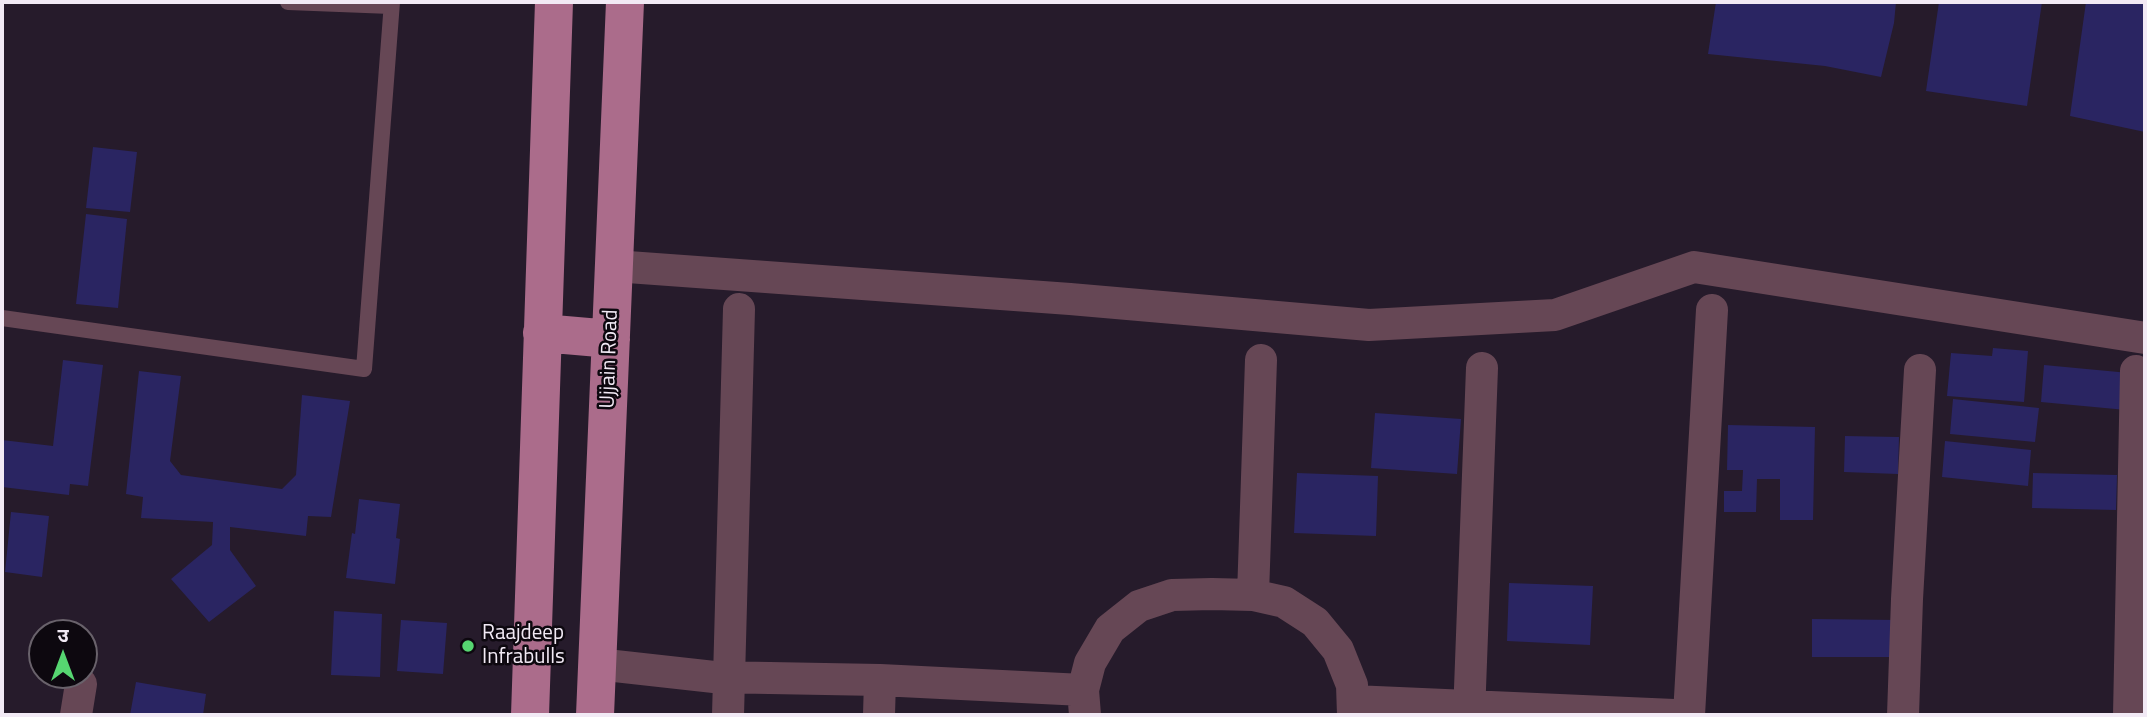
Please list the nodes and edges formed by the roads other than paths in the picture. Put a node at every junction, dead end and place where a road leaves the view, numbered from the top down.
1 (288, 2) edge
2 (554, 2) edge
3 (625, 2) edge
4 (392, 4) edge
5 (614, 266) junction
6 (739, 309) dead end
7 (1712, 310) dead end
8 (2, 318) edge
9 (542, 333) junction
10 (2145, 338) edge
11 (611, 339) junction
12 (1261, 360) dead end
13 (1482, 368) dead end
14 (1920, 370) dead end
15 (2136, 371) dead end
16 (1253, 595) junction
17 (597, 664) junction
18 (729, 676) junction
19 (880, 680) junction
20 (80, 689) edge
21 (1084, 703) edge
22 (1353, 708) edge
23 (1470, 710) edge
24 (76, 715) edge
25 (530, 715) edge
26 (599, 715) edge
27 (728, 715) edge
28 (879, 715) edge
29 (1674, 715) edge
30 (1689, 715) edge
31 (1903, 715) edge
32 (2129, 715) edge

1 - 4 lane
2 - 9 main road
3 - 5 main road, Ujjain Road
4 - 8 lane
5 - 10 street
5 - 11 main road, Ujjain Road
6 - 18 street
7 - 30 street
9 - 11 main road
9 - 25 main road
11 - 17 main road, Ujjain Road
12 - 16 street
13 - 23 street
14 - 31 street
15 - 32 street
16 - 21 street
16 - 22 street
17 - 18 street
17 - 26 main road, Ujjain Road
18 - 19 street
18 - 27 street
19 - 21 street
19 - 28 street
20 - 24 street
22 - 23 street
23 - 29 street

